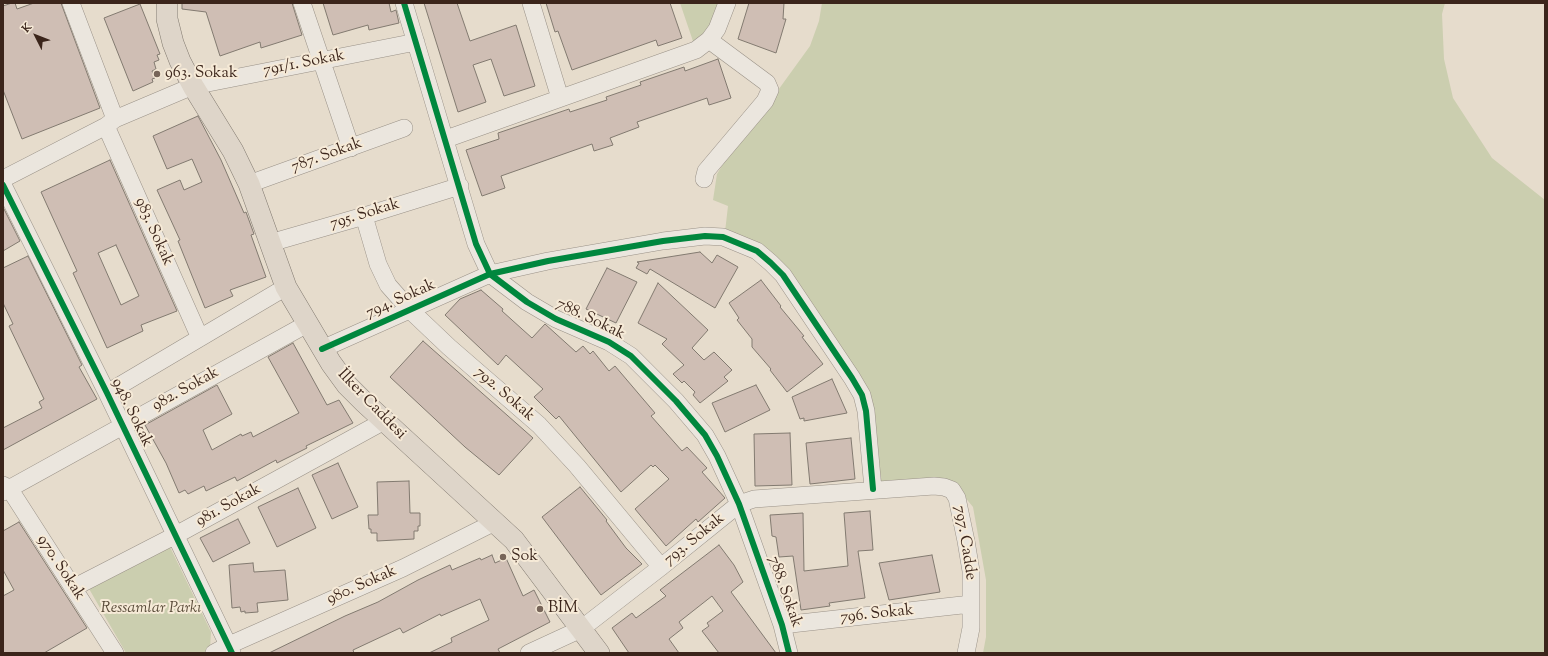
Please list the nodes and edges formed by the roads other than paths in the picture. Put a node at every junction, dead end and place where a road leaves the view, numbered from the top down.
1 (71, 3) edge
2 (167, 3) edge
3 (302, 3) edge
4 (404, 3) edge
5 (531, 3) edge
6 (727, 3) edge
7 (709, 40) junction
8 (416, 42) junction
9 (321, 61) junction
10 (193, 86) junction
11 (560, 98) junction
12 (110, 123) junction
13 (404, 128) dead end
14 (446, 139) junction
15 (351, 148) junction
16 (3, 179) edge
17 (704, 179) dead end
18 (249, 184) junction
19 (3, 185) edge
20 (460, 186) junction
21 (364, 216) junction
22 (270, 243) junction
23 (490, 274) junction
24 (286, 287) junction
25 (410, 310) junction
26 (307, 324) junction
27 (200, 338) junction
28 (322, 350) junction
29 (107, 393) junction
30 (384, 421) junction
31 (122, 425) junction
32 (5, 488) edge
33 (873, 489) junction
34 (739, 504) junction
35 (495, 522) junction
36 (176, 535) junction
37 (661, 567) junction
38 (73, 588) junction
39 (971, 604) junction
40 (782, 625) junction
41 (581, 629) junction
42 (224, 651) edge
43 (114, 653) edge
44 (529, 653) edge
45 (599, 653) edge
46 (789, 653) edge
47 (966, 653) edge

1 - 12 street, 983. Sokak
2 - 10 main road, İlker Caddesi
3 - 9 street
4 - 8 street, 788. Sokak
5 - 11 street
6 - 7 street
7 - 11 street
7 - 17 street
8 - 9 street, 791/1. Sokak
8 - 14 street, 788. Sokak
9 - 10 street, 791/1. Sokak
9 - 15 street
10 - 12 street
10 - 18 main road, İlker Caddesi
11 - 14 street
12 - 16 street
12 - 27 street, 983. Sokak
13 - 15 street, 787. Sokak
14 - 20 street, 788. Sokak
15 - 18 street, 787. Sokak
18 - 22 main road, İlker Caddesi
19 - 29 street, 948. Sokak
20 - 21 street, 795. Sokak
20 - 23 street, 788. Sokak
21 - 22 street, 795. Sokak
21 - 25 street, 792. Sokak
22 - 24 main road, İlker Caddesi
23 - 25 street, 794. Sokak
23 - 33 street, 794. Sokak
23 - 34 street, 788. Sokak
24 - 26 main road, İlker Caddesi
24 - 27 street
25 - 28 street, 794. Sokak
25 - 37 street, 792. Sokak
26 - 28 main road, İlker Caddesi
26 - 31 street, 982. Sokak
27 - 29 street
28 - 30 main road, İlker Caddesi
29 - 31 street, 948. Sokak
30 - 35 main road, İlker Caddesi
30 - 36 street, 981. Sokak
31 - 32 street, 982. Sokak
31 - 36 street, 948. Sokak
32 - 38 street, 970. Sokak
33 - 34 street, 793. Sokak
33 - 39 street, 797. Cadde
34 - 37 street, 793. Sokak
34 - 40 street, 788. Sokak
35 - 41 main road, İlker Caddesi
35 - 42 street, 980. Sokak
36 - 38 street, 981. Sokak
36 - 42 street, 948. Sokak
37 - 41 street, 793. Sokak
38 - 43 street, 970. Sokak
39 - 40 street, 796. Sokak
39 - 47 street, 797. Cadde
40 - 46 street, 788. Sokak
41 - 44 street, 793. Sokak
41 - 45 main road, İlker Caddesi

